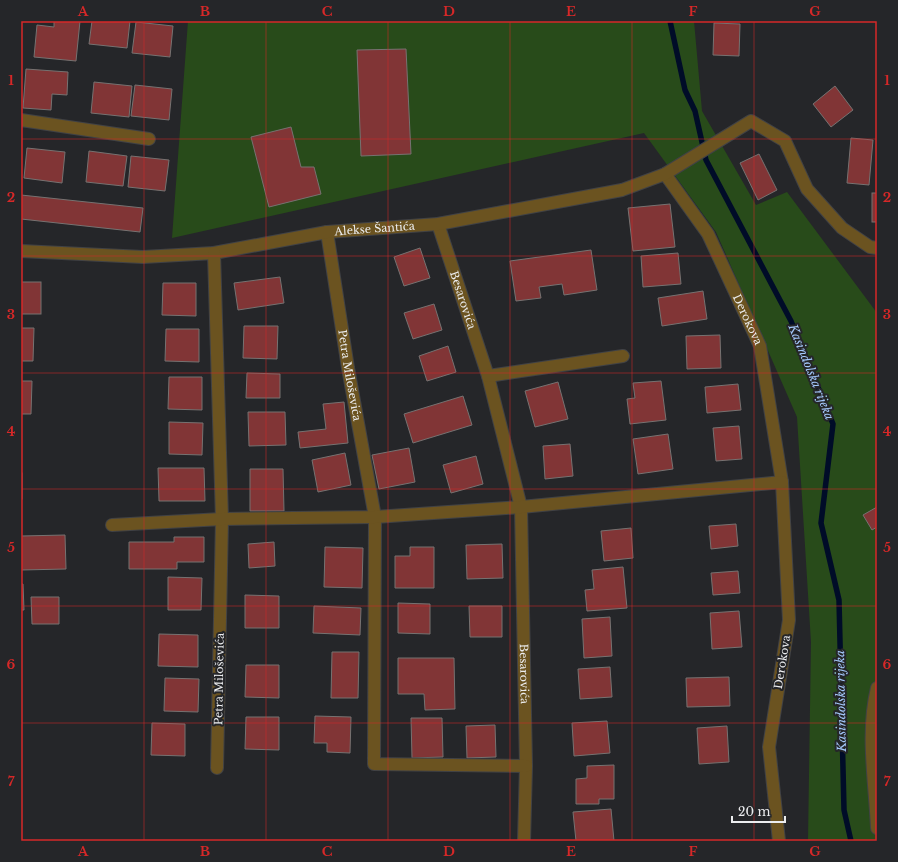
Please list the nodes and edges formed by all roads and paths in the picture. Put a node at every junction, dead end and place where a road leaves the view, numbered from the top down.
1 (21, 120) edge
2 (149, 139) dead end
3 (665, 174) junction
4 (438, 224) junction
5 (328, 232) junction
6 (877, 248) edge
7 (21, 251) edge
8 (214, 253) junction
9 (623, 356) dead end
10 (488, 376) junction
11 (782, 482) junction
12 (521, 507) junction
13 (375, 517) junction
14 (222, 519) junction
15 (112, 524) dead end
16 (877, 688) edge
17 (526, 766) junction
18 (217, 768) dead end
19 (877, 828) edge
20 (524, 841) edge
21 (780, 841) edge

1 - 2 street
3 - 4 street, Alekse Šantića
3 - 6 street, Alekse Šantića
3 - 11 street, Derokova
4 - 5 street, Alekse Šantića
4 - 10 street, Besarovića
5 - 8 street, Alekse Šantića
5 - 13 street, Petra Miloševića
7 - 8 street, Alekse Šantića
8 - 14 street, Petra Miloševića
9 - 10 street
10 - 12 street, Besarovića
11 - 12 street
11 - 21 street, Derokova
12 - 13 street
12 - 17 street, Besarovića
13 - 14 street
13 - 17 street, Petra Miloševića
14 - 15 street
14 - 18 street, Petra Miloševića
16 - 19 street
17 - 20 street, Besarovića

